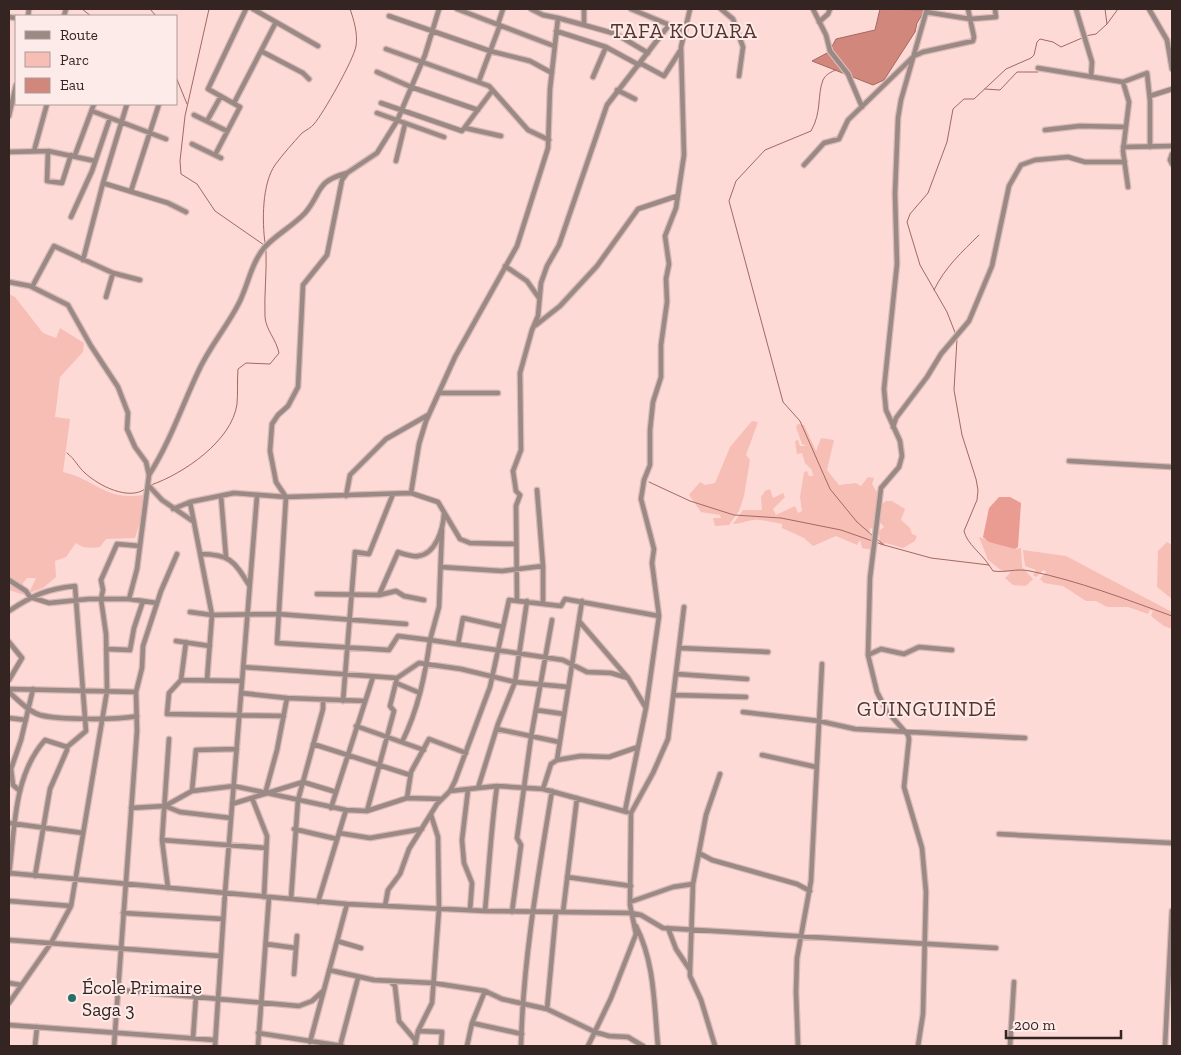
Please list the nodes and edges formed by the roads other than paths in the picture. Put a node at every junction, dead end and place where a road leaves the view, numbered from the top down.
1 (246, 9) edge
2 (253, 9) edge
3 (439, 9) edge
4 (457, 9) edge
5 (475, 9) edge
6 (503, 9) edge
7 (531, 9) edge
8 (584, 9) edge
9 (631, 9) edge
10 (648, 9) edge
11 (690, 9) edge
12 (721, 9) edge
13 (812, 9) edge
14 (830, 9) edge
15 (968, 9) edge
16 (995, 9) edge
17 (1076, 9) edge
18 (1149, 9) edge
19 (927, 10) edge
20 (646, 14) junction
21 (473, 15) junction
22 (389, 16) dead end
23 (558, 18) junction
24 (970, 19) junction
25 (276, 22) junction
26 (820, 22) junction
27 (669, 24) junction
28 (499, 25) junction
29 (584, 25) junction
30 (432, 30) junction
31 (556, 31) junction
32 (684, 32) junction
33 (318, 46) dead end
34 (554, 46) junction
35 (606, 47) junction
36 (386, 49) dead end
37 (681, 50) junction
38 (261, 51) junction
39 (490, 52) junction
40 (648, 53) junction
41 (914, 56) junction
42 (421, 61) junction
43 (640, 64) junction
44 (1038, 68) dead end
45 (1172, 69) edge
46 (377, 72) dead end
47 (552, 73) junction
48 (739, 76) dead end
49 (593, 77) dead end
50 (1091, 77) junction
51 (309, 79) dead end
52 (479, 81) junction
53 (1123, 82) junction
54 (411, 87) junction
55 (1172, 89) edge
56 (617, 90) junction
57 (492, 91) junction
58 (221, 96) junction
59 (1150, 96) junction
60 (13, 97) edge
61 (635, 99) dead end
62 (381, 102) dead end
63 (234, 103) junction
64 (47, 105) edge
65 (94, 105) edge
66 (127, 105) edge
67 (159, 105) edge
68 (862, 107) junction
69 (402, 110) junction
70 (478, 110) junction
71 (92, 111) junction
72 (377, 113) dead end
73 (194, 115) dead end
74 (9, 116) edge
75 (110, 118) junction
76 (397, 121) junction
77 (207, 122) junction
78 (121, 123) junction
79 (405, 124) junction
80 (465, 128) junction
81 (1126, 128) junction
82 (1045, 130) dead end
83 (227, 131) junction
84 (150, 133) junction
85 (501, 136) dead end
86 (444, 137) dead end
87 (166, 139) dead end
88 (549, 140) junction
89 (192, 144) dead end
90 (1172, 146) edge
91 (1123, 147) junction
92 (1150, 147) junction
93 (34, 151) junction
94 (48, 151) junction
95 (9, 152) edge
96 (1172, 154) edge
97 (73, 155) junction
98 (215, 156) junction
99 (221, 158) dead end
100 (95, 161) junction
101 (396, 161) dead end
102 (1125, 162) junction
103 (1172, 164) edge
104 (804, 165) dead end
105 (347, 173) junction
106 (103, 183) junction
107 (1128, 187) dead end
108 (131, 192) junction
109 (677, 196) junction
110 (186, 212) dead end
111 (71, 217) dead end
112 (83, 260) junction
113 (505, 266) junction
114 (113, 272) junction
115 (140, 280) dead end
116 (9, 282) edge
117 (32, 287) junction
118 (106, 297) dead end
119 (540, 299) junction
120 (532, 330) junction
121 (438, 393) junction
122 (498, 393) dead end
123 (429, 414) junction
124 (893, 427) junction
125 (1069, 461) dead end
126 (1172, 467) edge
127 (149, 475) junction
128 (149, 486) junction
129 (537, 490) dead end
130 (411, 493) junction
131 (393, 494) junction
132 (221, 496) junction
133 (257, 496) junction
134 (346, 496) junction
135 (286, 497) junction
136 (190, 502) junction
137 (173, 509) junction
138 (444, 510) junction
139 (194, 522) junction
140 (442, 529) junction
141 (515, 544) junction
142 (140, 546) junction
143 (177, 554) dead end
144 (200, 554) junction
145 (226, 557) junction
146 (543, 566) junction
147 (441, 568) junction
148 (516, 568) junction
149 (9, 580) edge
150 (250, 587) junction
151 (317, 594) dead end
152 (351, 595) junction
153 (380, 595) junction
154 (30, 597) junction
155 (77, 599) junction
156 (101, 599) junction
157 (129, 599) junction
158 (424, 600) dead end
159 (517, 600) junction
160 (143, 601) junction
161 (582, 601) junction
162 (527, 602) junction
163 (157, 603) junction
164 (543, 603) junction
165 (684, 607) dead end
166 (9, 611) edge
167 (190, 612) dead end
168 (248, 614) junction
169 (278, 614) junction
170 (212, 615) junction
171 (660, 616) junction
172 (350, 620) junction
173 (552, 620) dead end
174 (579, 621) junction
175 (406, 624) dead end
176 (503, 627) junction
177 (430, 640) junction
178 (176, 641) dead end
179 (9, 642) edge
180 (186, 642) junction
181 (458, 644) junction
182 (210, 646) junction
183 (348, 647) junction
184 (680, 648) junction
185 (106, 650) junction
186 (498, 650) junction
187 (952, 650) dead end
188 (768, 652) dead end
189 (519, 653) junction
190 (868, 654) junction
191 (546, 657) junction
192 (427, 664) junction
193 (573, 664) junction
194 (822, 664) dead end
195 (243, 667) junction
196 (345, 674) junction
197 (677, 674) junction
198 (492, 676) junction
199 (374, 677) junction
200 (628, 678) junction
201 (747, 679) dead end
202 (9, 680) edge
203 (180, 680) junction
204 (207, 680) junction
205 (242, 681) junction
206 (396, 681) junction
207 (514, 682) junction
208 (541, 684) junction
209 (568, 687) junction
210 (33, 689) junction
211 (9, 690) edge
212 (81, 690) junction
213 (106, 691) junction
214 (136, 692) junction
215 (241, 693) junction
216 (420, 693) junction
217 (674, 695) junction
218 (746, 697) dead end
219 (287, 698) junction
220 (323, 700) junction
221 (343, 701) junction
222 (365, 701) junction
223 (646, 708) junction
224 (29, 709) junction
225 (536, 710) junction
226 (743, 712) dead end
227 (564, 714) junction
228 (239, 715) junction
229 (137, 716) junction
230 (284, 716) junction
231 (9, 718) edge
232 (86, 718) junction
233 (103, 719) junction
234 (26, 720) junction
235 (819, 721) junction
236 (356, 726) junction
237 (497, 729) junction
238 (903, 731) junction
239 (531, 736) junction
240 (387, 737) junction
241 (1025, 738) dead end
242 (169, 739) dead end
243 (402, 742) junction
244 (559, 742) junction
245 (313, 744) junction
246 (67, 747) junction
247 (638, 747) junction
248 (236, 750) junction
249 (424, 750) junction
250 (466, 753) junction
251 (348, 754) junction
252 (762, 755) dead end
253 (557, 760) junction
254 (380, 764) junction
255 (816, 767) junction
256 (10, 768) edge
257 (720, 774) dead end
258 (410, 775) junction
259 (303, 782) junction
260 (234, 786) junction
261 (497, 786) junction
262 (524, 787) junction
263 (478, 788) junction
264 (543, 789) junction
265 (468, 790) junction
266 (20, 791) junction
267 (192, 791) junction
268 (450, 791) junction
269 (552, 791) junction
270 (336, 792) junction
271 (265, 794) junction
272 (252, 798) junction
273 (407, 798) junction
274 (577, 798) junction
275 (443, 799) junction
276 (298, 800) junction
277 (232, 804) junction
278 (165, 806) junction
279 (130, 808) junction
280 (331, 808) junction
281 (346, 810) junction
282 (367, 811) junction
283 (625, 811) junction
284 (631, 813) junction
285 (431, 815) junction
286 (231, 818) junction
287 (9, 823) edge
288 (15, 824) junction
289 (43, 828) junction
290 (294, 829) junction
291 (422, 830) junction
292 (339, 832) junction
293 (83, 833) junction
294 (999, 834) dead end
295 (337, 839) junction
296 (162, 840) junction
297 (1172, 843) edge
298 (229, 845) junction
299 (266, 848) junction
300 (699, 853) junction
301 (9, 874) edge
302 (35, 876) junction
303 (567, 877) junction
304 (76, 879) junction
305 (125, 884) junction
306 (693, 884) junction
307 (631, 886) junction
308 (168, 888) junction
309 (810, 891) junction
310 (225, 893) junction
311 (266, 897) junction
312 (291, 899) junction
313 (9, 902) edge
314 (318, 902) junction
315 (630, 902) junction
316 (347, 904) junction
317 (71, 906) junction
318 (385, 906) junction
319 (438, 909) junction
320 (470, 910) junction
321 (485, 911) junction
322 (1172, 911) edge
323 (512, 912) junction
324 (532, 912) junction
325 (556, 912) junction
326 (562, 912) junction
327 (123, 913) junction
328 (631, 913) junction
329 (223, 919) junction
330 (634, 921) junction
331 (668, 928) junction
332 (691, 928) junction
333 (297, 936) dead end
334 (800, 936) junction
335 (9, 940) edge
336 (337, 941) junction
337 (51, 943) junction
338 (266, 944) junction
339 (925, 945) junction
340 (120, 948) junction
341 (296, 948) junction
342 (361, 948) dead end
343 (996, 948) dead end
344 (220, 956) junction
345 (329, 970) junction
346 (690, 970) junction
347 (294, 974) dead end
348 (358, 978) junction
349 (390, 981) junction
350 (1014, 982) dead end
351 (9, 983) edge
352 (433, 983) junction
353 (22, 985) junction
354 (118, 990) junction
355 (485, 991) junction
356 (323, 992) junction
357 (196, 996) junction
358 (218, 997) junction
359 (260, 1002) junction
360 (522, 1002) junction
361 (9, 1003) edge
362 (548, 1009) junction
363 (472, 1023) junction
364 (9, 1025) edge
365 (37, 1027) junction
366 (418, 1031) junction
367 (595, 1032) junction
368 (114, 1033) junction
369 (258, 1033) junction
370 (522, 1034) junction
371 (193, 1038) junction
372 (215, 1040) junction
373 (310, 1042) junction
374 (416, 1044) edge
375 (35, 1046) edge
376 (114, 1046) edge
377 (215, 1046) edge
378 (258, 1046) edge
379 (341, 1046) edge
380 (441, 1046) edge
381 (467, 1046) edge
382 (521, 1046) edge
383 (588, 1046) edge
384 (643, 1046) edge
385 (658, 1046) edge
386 (715, 1046) edge
387 (798, 1046) edge
388 (918, 1046) edge
389 (1010, 1046) edge
390 (1165, 1046) edge

1 - 58 street
2 - 25 street
3 - 30 street
4 - 21 street
5 - 21 street
6 - 28 street
7 - 23 street
8 - 29 street
9 - 20 street
10 - 20 street
11 - 32 street
12 - 48 street
13 - 26 street
14 - 26 street
15 - 24 street
16 - 24 street
17 - 50 street
18 - 45 street
19 - 24 street
19 - 41 street
20 - 27 street
21 - 28 street
22 - 30 street
23 - 29 street
23 - 31 street
24 - 41 street
25 - 33 street
25 - 38 street
26 - 68 street
27 - 32 street
27 - 40 street
28 - 34 street
28 - 39 street
29 - 40 street
30 - 39 street
30 - 42 street
31 - 34 street
31 - 35 street
32 - 37 street
34 - 47 street
35 - 43 street
35 - 49 street
36 - 42 street
37 - 43 street
37 - 109 street
38 - 51 street
38 - 63 street
39 - 47 street
39 - 52 street
40 - 43 street
41 - 68 street
41 - 124 street
42 - 52 street
42 - 54 street
43 - 56 street
44 - 50 street
46 - 54 street
47 - 88 street
50 - 53 street
52 - 57 street
53 - 59 street
53 - 81 street
54 - 69 street
54 - 70 street
55 - 59 street
56 - 61 street
56 - 119 street
57 - 70 street
57 - 88 street
58 - 63 street
58 - 77 street
59 - 92 street
60 - 74 street
62 - 69 street
63 - 83 street
64 - 93 street
65 - 71 street
66 - 78 street
67 - 84 street
68 - 104 street
69 - 76 street
69 - 80 street
70 - 80 street
71 - 75 street
71 - 97 street
72 - 76 street
73 - 77 street
75 - 78 street
75 - 100 street
76 - 79 street
76 - 105 street
77 - 83 street
78 - 84 street
78 - 106 street
79 - 86 street
79 - 101 street
80 - 85 street
81 - 82 street
81 - 91 street
83 - 98 street
84 - 87 street
84 - 108 street
88 - 113 street
89 - 98 street
90 - 92 street
91 - 92 street
91 - 102 street
93 - 94 street
93 - 95 street
94 - 97 street
94 - 97 street
96 - 103 street
97 - 100 street
98 - 99 street
100 - 111 street
102 - 107 street
102 - 124 street
105 - 127 street
105 - 135 street
106 - 108 street
106 - 112 street
108 - 110 street
109 - 120 street
109 - 171 street
112 - 114 street
112 - 117 street
113 - 119 street
113 - 121 street
114 - 115 street
114 - 118 street
116 - 117 street
117 - 127 street
119 - 120 street
120 - 141 street
121 - 122 street
121 - 123 street
123 - 130 street
123 - 134 street
124 - 190 street
125 - 126 street
127 - 128 street
128 - 137 street
128 - 142 street
129 - 146 street
130 - 131 street
130 - 138 street
131 - 134 street
131 - 152 street
132 - 133 street
132 - 136 street
132 - 145 street
133 - 135 street
133 - 150 street
134 - 135 street
135 - 169 street
136 - 137 street
136 - 139 street
137 - 139 street
138 - 140 street
138 - 141 street
139 - 144 street
140 - 147 street
140 - 153 street
141 - 148 street
142 - 156 street
142 - 157 street
143 - 163 street
144 - 145 street
144 - 170 street
145 - 150 street
146 - 148 street
146 - 164 street
147 - 148 street
147 - 177 street
148 - 159 street
149 - 154 street
150 - 168 street
151 - 152 street
152 - 153 street
152 - 172 street
153 - 158 street
154 - 155 street
154 - 155 street
154 - 166 street
155 - 156 street
155 - 212 street
156 - 157 street
156 - 185 street
157 - 160 street
159 - 162 street
159 - 176 street
160 - 163 street
160 - 185 street
161 - 164 street
161 - 171 street
161 - 174 street
162 - 164 street
162 - 189 street
163 - 214 street
165 - 184 street
167 - 170 street
168 - 169 street
168 - 170 street
168 - 195 street
169 - 172 street
169 - 183 street
170 - 182 street
171 - 223 street
172 - 175 street
172 - 183 street
173 - 191 street
174 - 193 street
174 - 200 street
176 - 181 street
176 - 186 street
177 - 181 street
177 - 183 street
177 - 192 street
178 - 180 street
179 - 202 street
180 - 182 street
180 - 203 street
181 - 186 street
182 - 204 street
183 - 196 street
184 - 188 street
184 - 197 street
185 - 213 street
186 - 189 street
186 - 198 street
187 - 190 street
189 - 191 street
189 - 207 street
190 - 238 street
191 - 193 street
191 - 208 street
192 - 198 street
192 - 206 street
192 - 216 street
193 - 200 street
193 - 209 street
194 - 235 street
195 - 196 street
195 - 205 street
196 - 199 street
196 - 221 street
197 - 201 street
197 - 217 street
198 - 207 street
198 - 250 street
199 - 206 street
199 - 222 street
200 - 223 street
203 - 204 street
203 - 228 street
204 - 205 street
205 - 215 street
206 - 216 street
206 - 240 street
207 - 208 street
207 - 237 street
208 - 209 street
208 - 225 street
209 - 227 street
210 - 211 street
210 - 212 street
210 - 224 street
211 - 224 street
212 - 213 street
212 - 232 street
213 - 214 street
213 - 233 street
214 - 229 street
215 - 219 street
215 - 228 street
216 - 243 street
217 - 218 street
217 - 284 street
219 - 220 street
219 - 230 street
220 - 221 street
220 - 245 street
221 - 222 street
222 - 236 street
223 - 247 street
224 - 232 street
224 - 234 street
225 - 227 street
225 - 239 street
226 - 235 street
227 - 244 street
228 - 230 street
228 - 248 street
229 - 233 street
229 - 279 street
230 - 271 street
231 - 234 street
232 - 233 street
232 - 246 street
233 - 293 street
234 - 256 street
235 - 238 street
235 - 255 street
236 - 240 street
236 - 251 street
237 - 239 street
237 - 263 street
238 - 241 street
238 - 339 street
239 - 244 street
239 - 262 street
240 - 243 street
240 - 254 street
242 - 278 street
243 - 249 street
244 - 253 street
245 - 251 street
245 - 259 street
246 - 266 street
246 - 289 street
247 - 253 street
247 - 283 street
248 - 260 street
248 - 267 street
249 - 250 street
249 - 258 street
250 - 268 street
251 - 254 street
251 - 270 street
252 - 255 street
253 - 264 street
254 - 258 street
254 - 282 street
255 - 309 street
256 - 266 street
257 - 300 street
258 - 273 street
259 - 270 street
259 - 271 street
259 - 276 street
260 - 267 street
260 - 271 street
260 - 277 street
261 - 262 street
261 - 263 street
261 - 321 street
262 - 264 street
262 - 323 street
263 - 265 street
264 - 269 street
265 - 268 street
265 - 320 street
266 - 288 street
267 - 278 street
268 - 275 street
269 - 274 street
269 - 324 street
270 - 280 street
271 - 272 street
271 - 276 street
272 - 277 street
272 - 299 street
273 - 275 street
273 - 282 street
274 - 283 street
274 - 303 street
275 - 285 street
276 - 280 street
276 - 290 street
277 - 286 street
278 - 279 street
278 - 286 street
278 - 296 street
279 - 305 street
280 - 281 street
281 - 282 street
281 - 292 street
283 - 284 street
284 - 307 street
285 - 291 street
285 - 319 street
286 - 298 street
287 - 288 street
288 - 289 street
288 - 301 street
289 - 293 street
289 - 302 street
290 - 295 street
290 - 312 street
291 - 292 street
291 - 318 street
292 - 295 street
293 - 304 street
294 - 297 street
295 - 314 street
296 - 298 street
296 - 308 street
298 - 299 street
298 - 310 street
299 - 311 street
300 - 306 street
300 - 309 street
301 - 302 street
302 - 304 street
303 - 307 street
303 - 326 street
304 - 305 street
304 - 317 street
305 - 308 street
305 - 327 street
306 - 315 street
306 - 332 street
307 - 315 street
308 - 310 street
309 - 334 street
310 - 311 street
310 - 329 street
311 - 312 street
311 - 338 street
312 - 314 street
313 - 317 street
314 - 316 street
315 - 328 street
316 - 318 street
316 - 336 street
317 - 337 street
318 - 319 street
319 - 320 street
319 - 352 street
320 - 321 street
321 - 323 street
322 - 390 street
323 - 324 street
324 - 325 street
324 - 360 street
325 - 326 street
325 - 362 street
326 - 328 street
327 - 329 street
327 - 340 street
328 - 330 street
328 - 331 street
329 - 344 street
330 - 367 street
330 - 385 street
331 - 332 street
331 - 346 street
332 - 334 street
332 - 346 street
333 - 341 street
334 - 339 street
334 - 387 street
335 - 337 street
336 - 342 street
336 - 345 street
337 - 340 street
337 - 353 street
338 - 341 street
338 - 359 street
339 - 343 street
339 - 388 street
340 - 344 street
340 - 354 street
341 - 347 street
344 - 358 street
345 - 348 street
345 - 356 street
346 - 386 street
348 - 349 street
348 - 379 street
349 - 352 street
349 - 374 street
350 - 389 street
351 - 353 street
352 - 355 street
352 - 366 street
353 - 361 street
354 - 357 street
354 - 368 street
355 - 360 street
355 - 363 street
356 - 359 street
356 - 373 street
357 - 358 street
357 - 371 street
358 - 359 street
358 - 372 street
359 - 369 street
360 - 362 street
360 - 370 street
362 - 367 street
363 - 370 street
363 - 381 street
364 - 365 street
365 - 368 street
365 - 375 street
366 - 374 street
366 - 380 street
367 - 383 street
367 - 384 street
368 - 371 street
368 - 376 street
369 - 373 street
369 - 378 street
370 - 382 street
371 - 372 street
372 - 377 street
373 - 379 street

